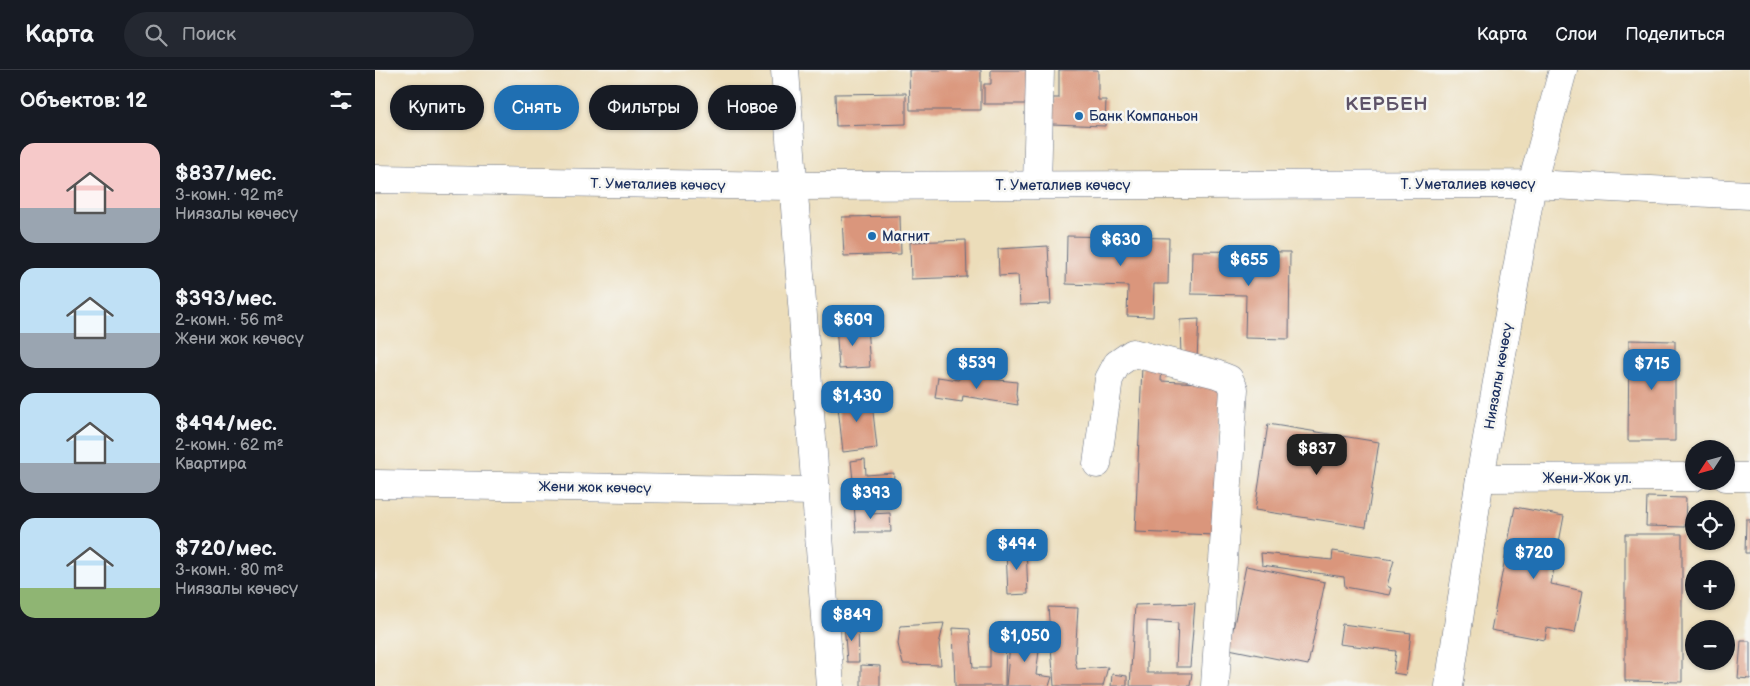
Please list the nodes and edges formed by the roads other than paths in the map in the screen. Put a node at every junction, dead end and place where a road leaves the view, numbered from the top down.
1 (785, 70) edge
2 (1040, 70) edge
3 (1563, 70) edge
4 (375, 179) edge
5 (1532, 184) junction
6 (1037, 185) junction
7 (792, 186) junction
8 (1750, 195) edge
9 (1097, 464) dead end
10 (1685, 477) edge
11 (1735, 477) edge
12 (1750, 477) edge
13 (1480, 478) junction
14 (375, 484) edge
15 (815, 491) junction
16 (830, 686) edge
17 (1215, 686) edge
18 (1449, 686) edge

1 - 7 street
2 - 6 street
3 - 5 street, Ниязалы көчөсү
4 - 7 street, Т. Уметалиев көчөсү
5 - 6 street, Т. Уметалиев көчөсү
5 - 8 street, Т. Уметалиев көчөсү
5 - 13 street, Ниязалы көчөсү
6 - 7 street, Т. Уметалиев көчөсү
7 - 15 street
9 - 17 street
10 - 13 street, Жени-Жок ул.
11 - 12 street
13 - 18 street, Ниязалы көчөсү
14 - 15 street, Жени жок көчөсү
15 - 16 street

